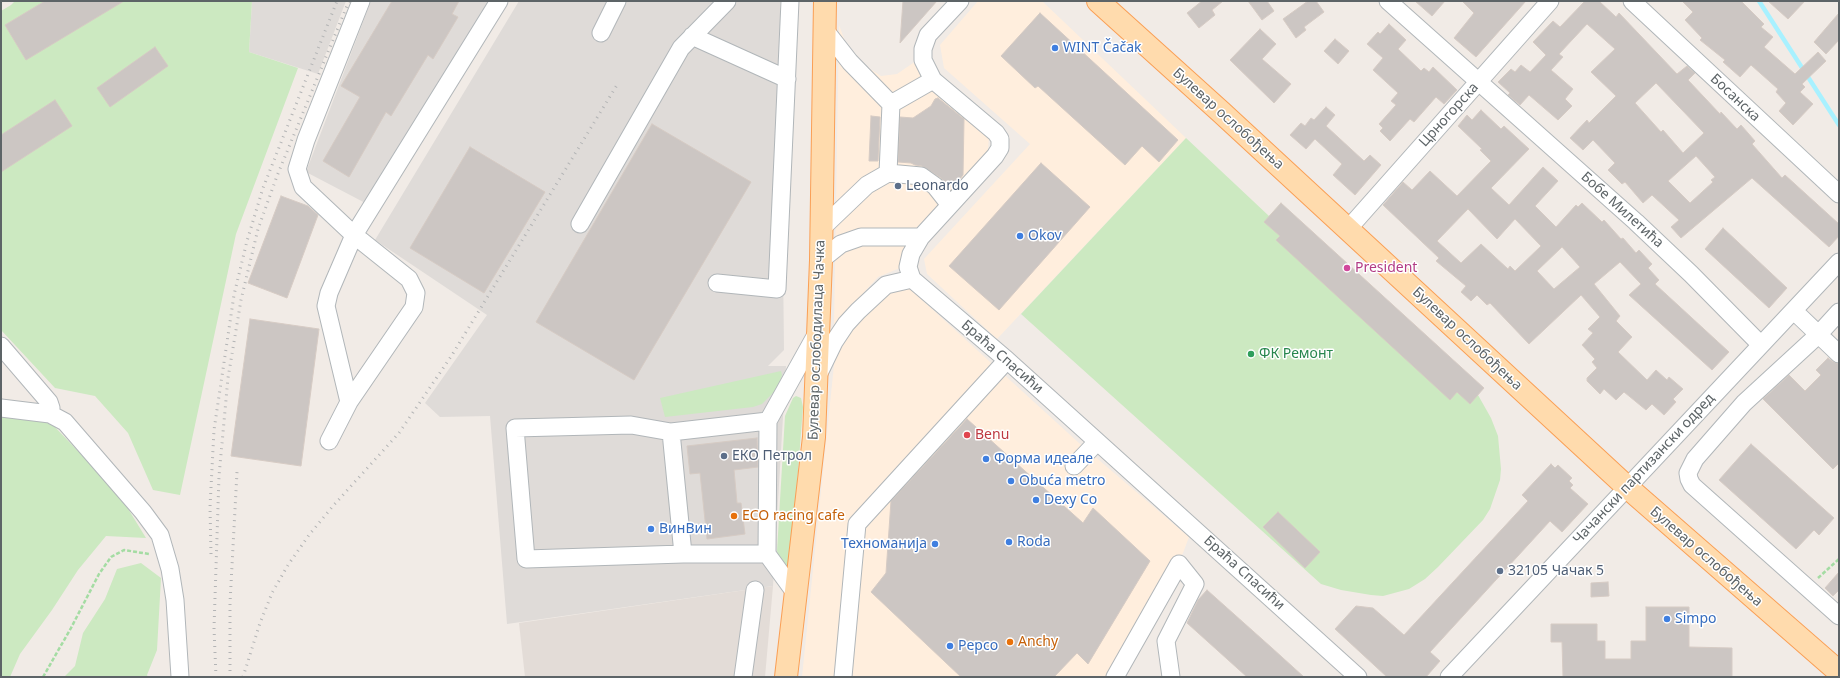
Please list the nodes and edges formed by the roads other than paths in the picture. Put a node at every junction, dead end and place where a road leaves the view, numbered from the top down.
1 (361, 1) edge
2 (499, 1) edge
3 (617, 1) edge
4 (727, 1) edge
5 (790, 1) edge
6 (825, 1) edge
7 (960, 1) edge
8 (1098, 1) edge
9 (1388, 1) edge
10 (1550, 1) edge
11 (1632, 1) edge
12 (825, 30) junction
13 (601, 32) dead end
14 (692, 36) junction
15 (787, 78) junction
16 (933, 80) junction
17 (1479, 82) junction
18 (891, 104) junction
19 (888, 173) junction
20 (1839, 194) edge
21 (950, 205) junction
22 (580, 224) dead end
23 (821, 229) junction
24 (1348, 229) junction
25 (354, 235) junction
26 (921, 237) junction
27 (821, 260) junction
28 (1839, 262) edge
29 (912, 279) junction
30 (717, 283) dead end
31 (1794, 311) junction
32 (1839, 312) edge
33 (818, 331) junction
34 (1818, 335) junction
35 (1760, 344) junction
36 (3, 351) edge
37 (1839, 354) edge
38 (1007, 360) junction
39 (816, 380) junction
40 (349, 402) junction
41 (1, 408) edge
42 (50, 414) junction
43 (768, 421) junction
44 (671, 432) junction
45 (329, 442) dead end
46 (1097, 442) junction
47 (1074, 466) dead end
48 (1627, 487) junction
49 (683, 554) junction
50 (767, 554) junction
51 (755, 590) dead end
52 (796, 594) junction
53 (1839, 616) edge
54 (1839, 672) edge
55 (180, 677) edge
56 (743, 677) edge
57 (786, 677) edge
58 (843, 677) edge
59 (1115, 677) edge
60 (1171, 677) edge
61 (1358, 677) edge
62 (1449, 677) edge

1 - 25 street
2 - 25 street
3 - 13 street
4 - 14 street
5 - 15 street
6 - 12 main road, Булевар ослободилаца Чачка
7 - 16 street
8 - 24 main road, Булевар ослобођења
9 - 17 street, Бобе Милетића
10 - 17 street, Црногорска
11 - 20 street, Босанска
12 - 18 street
12 - 23 main road, Булевар ослободилаца Чачка
14 - 15 street
14 - 22 street
15 - 30 street
16 - 18 street
16 - 21 street
17 - 24 street, Црногорска
17 - 35 street, Бобе Милетића
18 - 19 street
19 - 21 street
19 - 23 street
21 - 26 street
23 - 27 main road, Булевар ослободилаца Чачка
24 - 48 main road, Булевар ослобођења
25 - 40 street
25 - 40 street
26 - 27 street
26 - 29 street
27 - 33 main road, Булевар ослободилаца Чачка
28 - 31 street, Чачански партизански одред
29 - 38 street, Браћа Спасићи
29 - 39 street
31 - 34 street
31 - 35 street, Чачански партизански одред
32 - 34 street
33 - 39 main road, Булевар ослободилаца Чачка
33 - 43 street
34 - 37 street
34 - 53 street
35 - 48 street, Чачански партизански одред
36 - 42 street
38 - 46 street, Браћа Спасићи
38 - 58 street
39 - 52 main road, Булевар ослободилаца Чачка
40 - 45 street
41 - 42 street
42 - 55 street
43 - 44 street
43 - 50 street
44 - 49 street
44 - 49 street
46 - 47 street
46 - 61 street, Браћа Спасићи
48 - 54 main road, Булевар ослобођења
48 - 62 street, Чачански партизански одред
49 - 50 street
50 - 52 street
51 - 56 street
52 - 57 main road, Булевар ослободилаца Чачка
59 - 60 street

